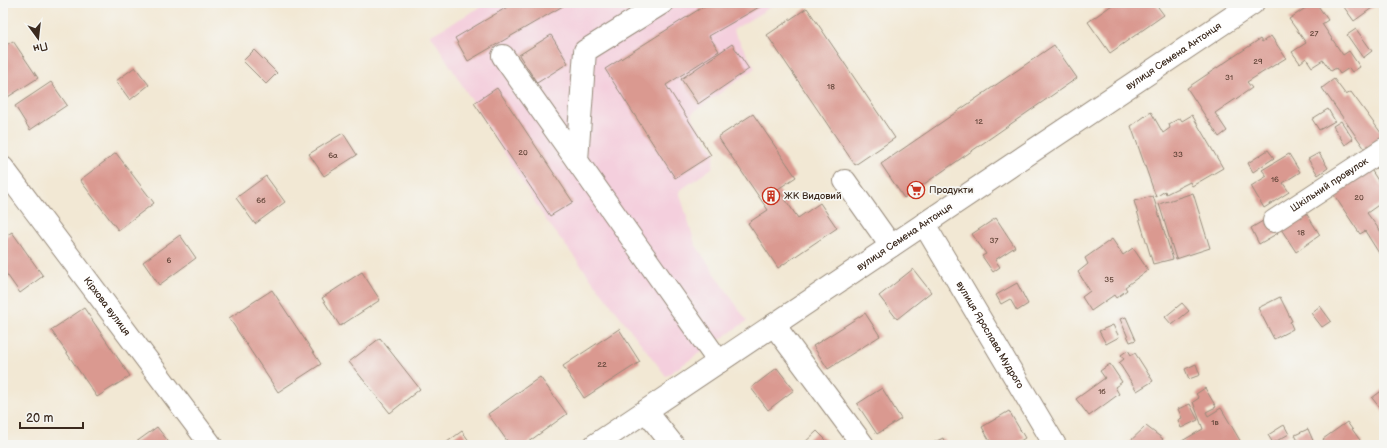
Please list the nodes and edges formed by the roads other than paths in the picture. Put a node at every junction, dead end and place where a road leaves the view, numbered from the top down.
1 (662, 3) edge
2 (1253, 3) edge
3 (503, 56) dead end
4 (1384, 148) edge
5 (577, 160) junction
6 (3, 168) edge
7 (845, 181) dead end
8 (1274, 221) dead end
9 (924, 224) junction
10 (890, 246) junction
11 (774, 324) junction
12 (719, 362) junction
13 (646, 411) junction
14 (211, 445) edge
15 (595, 445) edge
16 (673, 445) edge
17 (863, 445) edge
18 (1055, 445) edge

1 - 5 street
2 - 9 street, вулиця Семена Антонця
3 - 5 street
4 - 8 street, Шкільний провулок
5 - 12 street
6 - 14 street, Кірхова вулиця
7 - 10 street
9 - 10 street, вулиця Семена Антонця
9 - 18 street, вулиця Ярослава Мудрого
10 - 11 street, вулиця Семена Антонця
11 - 12 street, вулиця Семена Антонця
11 - 17 street
12 - 13 street, вулиця Семена Антонця
13 - 15 street, вулиця Семена Антонця
13 - 16 street

